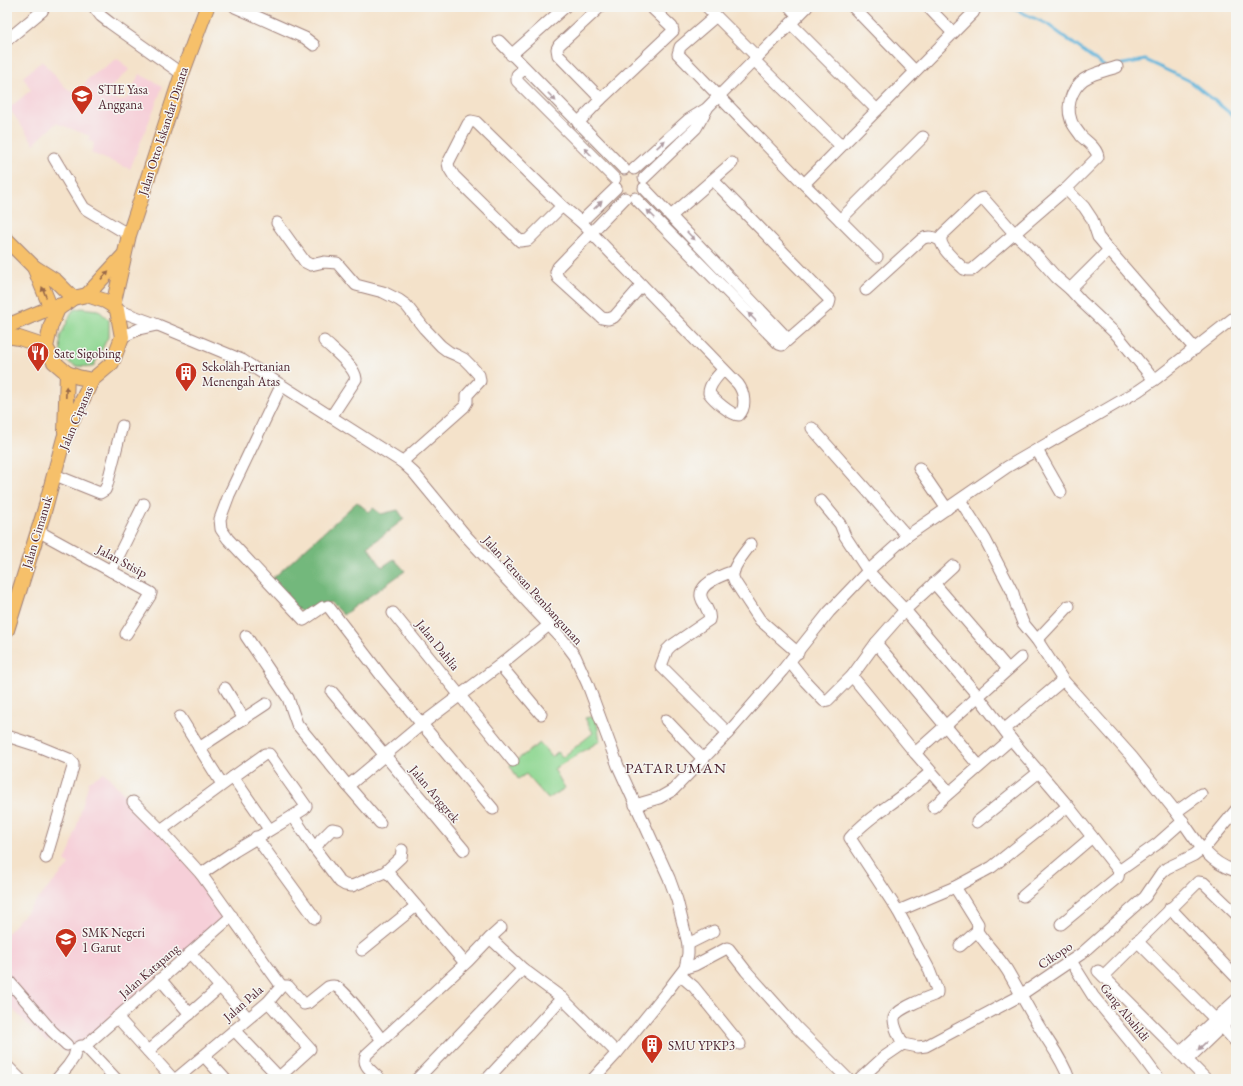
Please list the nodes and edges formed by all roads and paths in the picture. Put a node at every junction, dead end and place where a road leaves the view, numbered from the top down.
1 (44, 7) edge
2 (94, 7) edge
3 (207, 7) edge
4 (235, 7) edge
5 (565, 7) edge
6 (600, 7) edge
7 (651, 7) edge
8 (707, 7) edge
9 (790, 7) edge
10 (808, 7) edge
11 (853, 7) edge
12 (928, 7) edge
13 (974, 7) edge
14 (716, 16) junction
15 (795, 20) junction
16 (953, 33) junction
17 (9, 35) edge
18 (499, 41) dead end
19 (314, 45) dead end
20 (511, 54) junction
21 (756, 59) junction
22 (1117, 67) dead end
23 (524, 69) junction
24 (915, 71) junction
25 (182, 74) junction
26 (719, 96) junction
27 (601, 99) junction
28 (708, 107) junction
29 (876, 110) junction
30 (578, 124) junction
31 (923, 137) dead end
32 (841, 146) junction
33 (54, 158) dead end
34 (732, 163) dead end
35 (629, 169) junction
36 (713, 180) junction
37 (644, 183) junction
38 (616, 184) junction
39 (804, 184) junction
40 (1066, 189) junction
41 (630, 198) junction
42 (562, 206) junction
43 (671, 216) junction
44 (840, 220) junction
45 (581, 222) junction
46 (277, 223) dead end
47 (590, 232) junction
48 (1014, 233) junction
49 (129, 235) junction
50 (7, 240) edge
51 (940, 240) junction
52 (1109, 250) junction
53 (124, 256) junction
54 (876, 257) dead end
55 (718, 265) junction
56 (34, 267) junction
57 (709, 273) junction
58 (642, 285) junction
59 (1070, 289) junction
60 (866, 290) dead end
61 (87, 294) junction
62 (69, 301) junction
63 (115, 308) junction
64 (52, 312) junction
65 (1236, 316) edge
66 (12, 324) edge
67 (158, 325) junction
68 (13, 337) edge
69 (122, 337) junction
70 (788, 339) junction
71 (324, 341) dead end
72 (46, 347) junction
73 (1195, 349) junction
74 (723, 370) dead end
75 (67, 373) junction
76 (92, 380) junction
77 (1154, 380) junction
78 (281, 386) junction
79 (331, 417) junction
80 (122, 426) dead end
81 (812, 428) dead end
82 (64, 438) junction
83 (1037, 450) junction
84 (402, 462) junction
85 (919, 468) dead end
86 (54, 477) junction
87 (1061, 492) dead end
88 (960, 500) junction
89 (821, 501) dead end
90 (144, 504) dead end
91 (946, 509) junction
92 (38, 531) junction
93 (907, 536) junction
94 (751, 544) dead end
95 (953, 566) dead end
96 (111, 571) junction
97 (734, 571) junction
98 (868, 571) junction
99 (934, 583) junction
100 (1069, 606) dead end
101 (905, 610) junction
102 (393, 613) dead end
103 (9, 615) edge
104 (549, 625) junction
105 (7, 630) edge
106 (126, 634) dead end
107 (246, 636) dead end
108 (1037, 640) junction
109 (876, 643) junction
110 (794, 657) junction
111 (1021, 658) dead end
112 (500, 665) junction
113 (1008, 669) junction
114 (852, 676) junction
115 (1063, 680) junction
116 (225, 688) dead end
117 (332, 692) dead end
118 (460, 695) junction
119 (978, 696) junction
120 (266, 704) dead end
121 (541, 714) dead end
122 (180, 717) dead end
123 (244, 719) junction
124 (666, 720) dead end
125 (422, 724) junction
126 (946, 725) junction
127 (728, 733) junction
128 (1008, 734) junction
129 (7, 736) edge
130 (199, 748) junction
131 (914, 753) junction
132 (385, 756) junction
133 (703, 759) junction
134 (513, 760) dead end
135 (979, 766) junction
136 (931, 772) junction
137 (1039, 772) junction
138 (233, 777) junction
139 (222, 784) junction
140 (348, 786) junction
141 (949, 792) junction
142 (1201, 794) dead end
143 (133, 802) dead end
144 (635, 805) junction
145 (933, 806) dead end
146 (1068, 806) junction
147 (494, 809) dead end
148 (1236, 810) edge
149 (1176, 812) junction
150 (293, 816) junction
151 (1183, 821) junction
152 (977, 822) dead end
153 (380, 823) dead end
154 (269, 829) junction
155 (161, 830) junction
156 (338, 830) dead end
157 (1092, 837) junction
158 (256, 838) junction
159 (315, 849) junction
160 (402, 850) dead end
161 (464, 850) dead end
162 (1203, 850) junction
163 (46, 858) dead end
164 (1233, 870) dead end
165 (385, 872) junction
166 (1119, 872) junction
167 (201, 874) junction
168 (954, 887) junction
169 (1023, 896) dead end
170 (416, 906) junction
171 (1170, 908) junction
172 (898, 911) junction
173 (1236, 914) edge
174 (232, 916) junction
175 (315, 918) dead end
176 (1061, 924) dead end
177 (501, 928) dead end
178 (714, 931) dead end
179 (977, 931) junction
180 (490, 938) junction
181 (1137, 942) junction
182 (688, 944) junction
183 (960, 946) dead end
184 (362, 950) dead end
185 (190, 953) junction
186 (1071, 961) junction
187 (465, 963) junction
188 (523, 969) junction
189 (682, 972) junction
190 (1236, 977) edge
191 (7, 979) edge
192 (160, 979) junction
193 (280, 986) junction
194 (220, 987) junction
195 (1020, 995) junction
196 (562, 998) junction
197 (1236, 1000) edge
198 (268, 1002) junction
199 (1236, 1013) edge
200 (190, 1014) junction
201 (118, 1017) junction
202 (248, 1018) junction
203 (1219, 1023) junction
204 (234, 1030) junction
205 (382, 1040) junction
206 (1236, 1042) edge
207 (740, 1044) dead end
208 (903, 1044) junction
209 (67, 1045) dead end
210 (85, 1046) junction
211 (148, 1052) junction
212 (617, 1053) junction
213 (204, 1056) junction
214 (1184, 1056) junction
215 (7, 1066) edge
216 (278, 1078) edge
217 (20, 1079) edge
218 (57, 1079) edge
219 (116, 1079) edge
220 (174, 1079) edge
221 (225, 1079) edge
222 (380, 1079) edge
223 (417, 1079) edge
224 (487, 1079) edge
225 (593, 1079) edge
226 (848, 1079) edge
227 (860, 1079) edge
228 (1069, 1079) edge
229 (1159, 1079) edge
230 (1206, 1079) edge

1 - 17 street
2 - 25 street
3 - 25 main road, Jalan Otto Iskandar Dinata
4 - 19 street
5 - 20 street
6 - 27 street
7 - 27 street
8 - 14 street
9 - 15 street
10 - 15 street
11 - 24 street
12 - 16 street
13 - 16 street
14 - 21 street
14 - 26 street
15 - 21 street
15 - 29 street
16 - 24 street
18 - 20 street
20 - 23 street
21 - 26 street
21 - 32 street
22 - 40 street
23 -> 30 street
38 -> 23 street
24 - 29 street
25 - 49 main road, Jalan Otto Iskandar Dinata
26 - 28 street
26 - 39 street
27 - 30 street
35 -> 28 street
28 - 37 street
29 - 32 street
30 - 35 street
31 - 44 street
32 - 39 street
33 - 49 street
34 - 36 street
35 - 37 street
35 - 38 street
36 - 43 street
36 - 70 street
37 - 41 street
37 - 43 street
38 - 41 street
45 -> 38 street
39 - 44 street
40 - 48 street
40 - 52 street
41 - 47 street
57 -> 41 street
42 - 42 street
42 - 45 street
43 -> 55 street
44 - 54 street
45 - 47 street
46 - 84 street
47 - 58 street
47 - 58 street
48 - 51 street
48 - 51 street
48 - 59 street
49 - 53 main road, Jalan Otto Iskandar Dinata
50 - 56 main road
51 - 60 street
52 - 59 street
52 - 73 street
61 -> 53 main road
53 - 63 main road
55 - 57 street
55 - 70 street
56 - 62 main road
64 -> 56 main road
70 -> 57 street
58 - 74 street
59 - 77 street
61 - 62 main road
61 - 63 main road
62 - 64 main road
63 - 67 street, Jalan Terusan Pembangunan
63 - 69 main road
64 - 66 main road
64 - 72 main road
65 - 73 street
66 - 68 main road
67 - 69 street
67 - 78 street, Jalan Terusan Pembangunan
68 - 72 main road
69 - 76 main road
71 - 79 street
72 - 75 main road
73 - 77 street
75 - 76 main road
82 -> 75 main road
76 - 82 main road, Jalan Cipanas
77 - 83 street
78 - 79 street, Jalan Terusan Pembangunan
78 - 125 street
79 - 84 street, Jalan Terusan Pembangunan
80 - 86 street
81 - 93 street
82 - 86 main road, Jalan Cipanas
83 - 87 street
83 - 88 street
84 - 104 street, Jalan Terusan Pembangunan
85 - 91 street
86 - 92 main road, Jalan Cimanuk
88 - 91 street
88 - 108 street
89 - 98 street
90 - 96 street
91 - 93 street
92 - 96 street, Jalan Stisip
92 - 103 main road, Jalan Cimanuk
93 - 98 street
94 - 97 street
95 - 99 street
96 - 106 street, Jalan Stisip
97 - 110 street
97 - 127 street
98 - 101 street
98 - 110 street
99 - 101 street
99 - 113 street
100 - 108 street
101 - 109 street
101 - 119 street
102 - 118 street, Jalan Dahlia
103 - 105 main road, Jalan Cimanuk
104 - 112 street
104 - 144 street, Jalan Terusan Pembangunan
107 - 140 street
108 - 115 street
109 - 114 street
109 - 126 street
110 - 114 street
110 - 127 street
111 - 113 street
112 - 118 street
112 - 121 street
113 - 119 street
114 - 131 street
115 - 128 street
115 - 149 street
116 - 123 street
117 - 132 street, Jalan Anggrek
118 - 125 street
118 - 134 street, Jalan Dahlia
119 - 126 street
119 - 128 street
120 - 123 street
122 - 130 street
123 - 130 street
124 - 133 street
125 - 132 street
125 - 147 street
126 - 131 street
126 - 135 street
127 - 133 street
128 - 135 street
128 - 137 street
129 - 163 street
130 - 139 street
131 - 136 street
132 - 140 street
132 - 161 street, Jalan Anggrek
133 - 144 street
135 - 141 street
136 - 141 street
136 - 172 street
137 - 146 street
137 - 152 street
138 - 139 street
138 - 150 street
138 - 154 street
139 - 155 street
140 - 153 street
141 - 145 street
142 - 149 street
143 - 155 street, Jalan Pala
144 - 182 street, Jalan Terusan Pembangunan
146 - 157 street
146 - 168 street
148 - 162 street, Cikopo
149 - 151 street
150 - 154 street
150 - 159 street
151 - 162 street
151 - 166 street
154 - 158 street
155 - 167 street, Jalan Pala
156 - 159 street
157 - 166 street
157 - 169 street
158 - 167 street
158 - 175 street
159 - 165 street
160 - 165 street
162 - 164 street
162 - 186 street, Cikopo
165 - 170 street
166 - 176 street
167 - 174 street, Jalan Pala
168 - 172 street
168 - 179 street
170 - 184 street
170 - 187 street
171 - 173 street
171 - 181 street
171 - 190 street
172 - 208 street
174 - 185 street, Jalan Katapang
174 - 193 street, Jalan Pala
177 - 180 street
178 - 182 street
179 - 183 street
179 - 195 street
180 - 187 street
180 - 188 street
181 - 203 street
181 - 214 street
182 - 189 street, Jalan Terusan Pembangunan
185 - 192 street, Jalan Katapang
185 - 194 street
186 - 195 street, Cikopo
186 - 229 street, Gang Abahldi
187 - 205 street
188 - 196 street
188 - 223 street
189 - 207 street
189 - 212 street
189 - 226 street
191 - 209 street
192 - 200 street
192 - 201 street, Jalan Katapang
193 - 198 street, Jalan Pala
193 - 205 street
194 - 200 street
194 - 202 street
195 - 208 street, Cikopo
195 - 228 street
196 - 212 street
196 - 224 street
197 - 203 street
198 - 202 street, Jalan Pala
198 - 216 street
199 - 203 street
200 - 211 street
201 - 210 street, Jalan Katapang
201 - 211 street
202 - 204 street, Jalan Pala
203 - 206 street
203 - 214 street
204 - 213 street, Jalan Pala
204 - 216 street
205 - 222 street
208 - 227 street
210 - 218 street, Jalan Katapang
210 - 219 street
211 - 220 street
212 - 225 street
213 - 220 street, Jalan Pala
213 - 221 street
214 - 230 street
215 - 217 street

